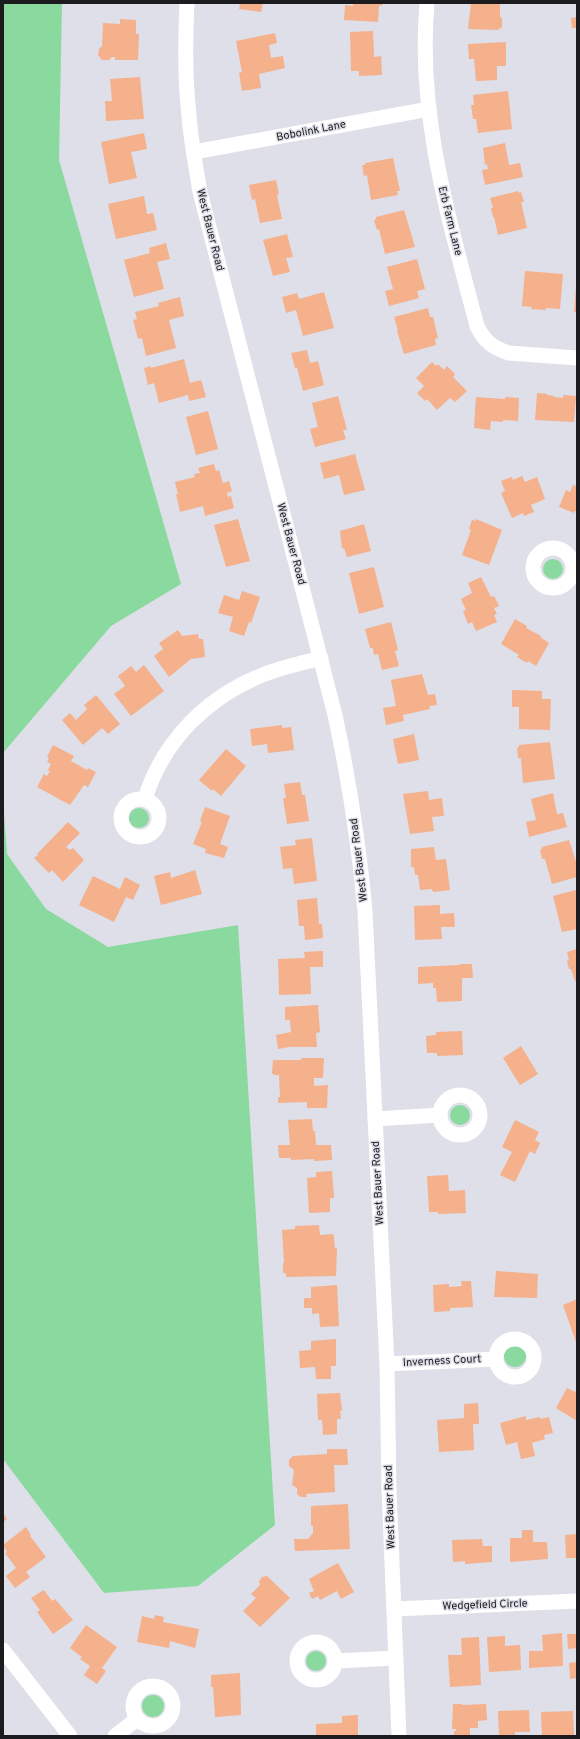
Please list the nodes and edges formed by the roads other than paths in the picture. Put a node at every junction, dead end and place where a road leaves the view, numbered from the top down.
1 (187, 3) edge
2 (427, 3) edge
3 (428, 109) junction
4 (194, 152) junction
5 (577, 358) edge
6 (321, 658) junction
7 (145, 799) dead end
8 (440, 1116) dead end
9 (375, 1119) junction
10 (496, 1359) dead end
11 (387, 1364) junction
12 (577, 1601) edge
13 (394, 1609) junction
14 (3, 1650) edge
15 (396, 1658) junction
16 (335, 1661) dead end
17 (137, 1719) dead end
18 (70, 1736) edge
19 (115, 1736) edge
20 (399, 1736) edge

1 - 4 street, West Bauer Road
2 - 3 street, Erb Farm Lane
3 - 4 street, Bobolink Lane
3 - 5 street, Erb Farm Lane
4 - 6 street, West Bauer Road
6 - 7 street
6 - 9 street, West Bauer Road
8 - 9 street
9 - 11 street, West Bauer Road
10 - 11 street, Inverness Court
11 - 13 street, West Bauer Road
12 - 13 street, Wedgefield Circle
13 - 15 street, West Bauer Road
14 - 18 street
15 - 16 street
15 - 20 street, West Bauer Road
17 - 19 street

